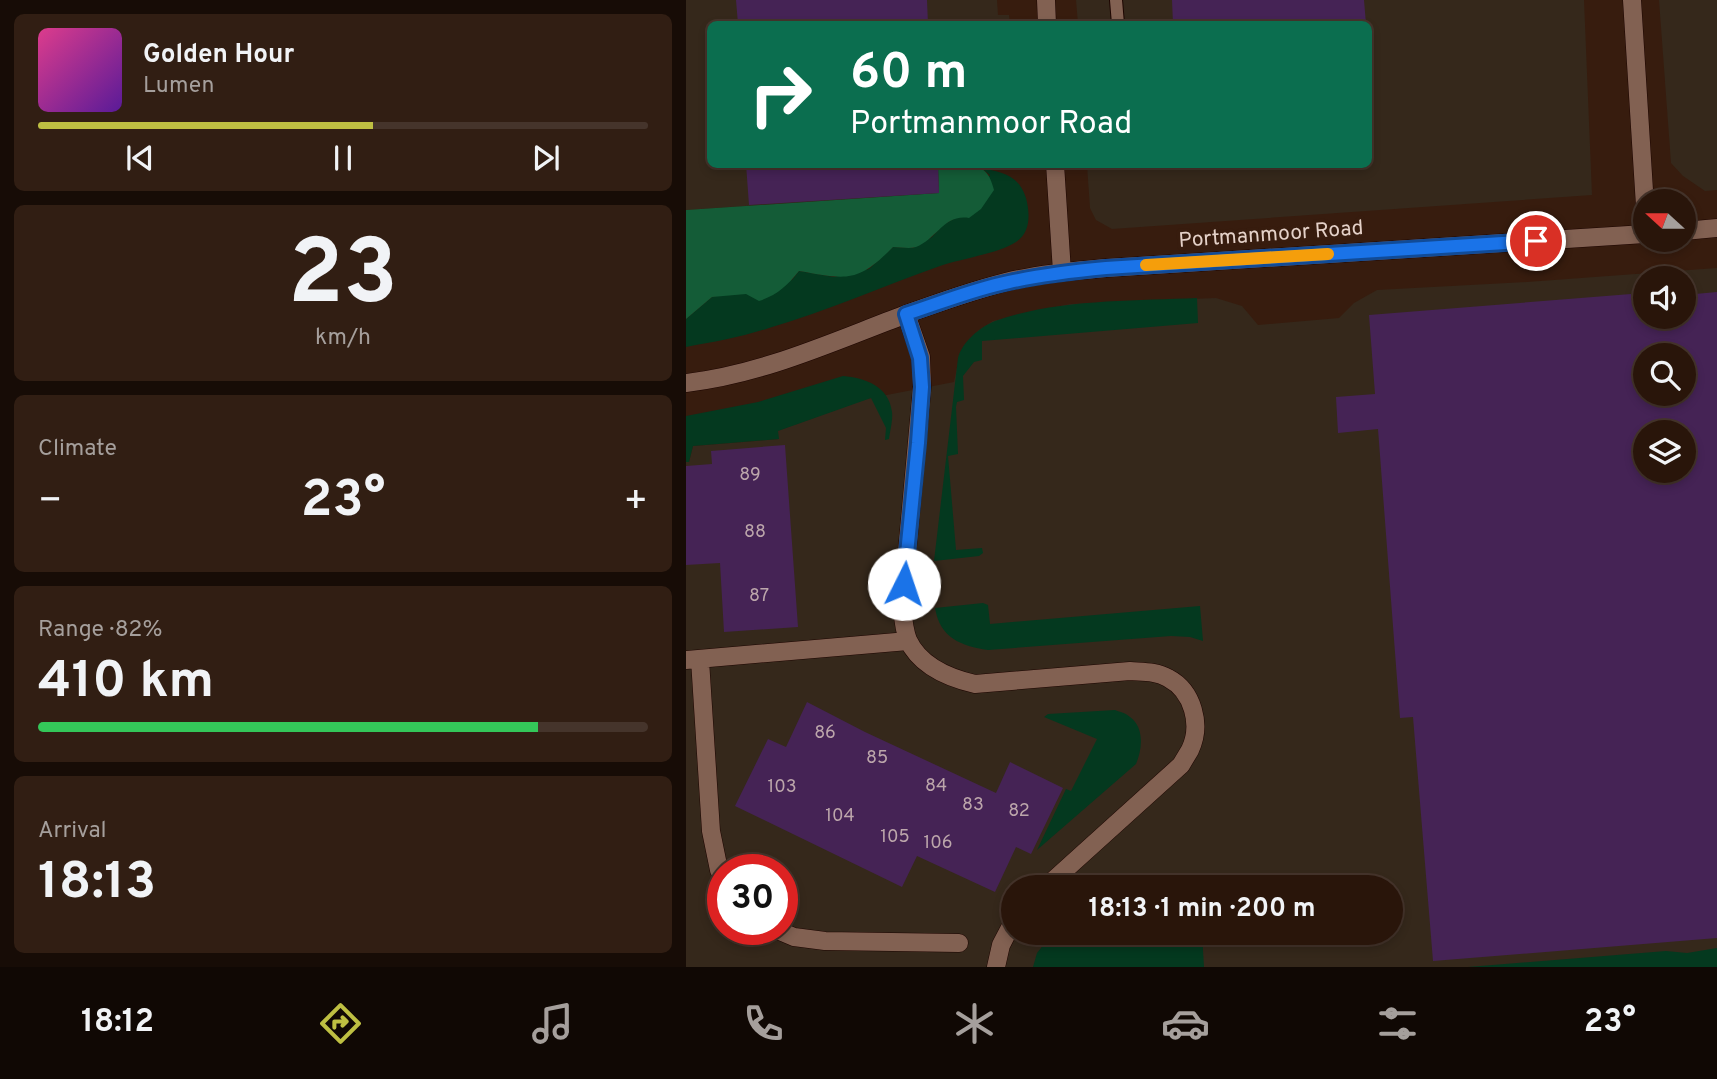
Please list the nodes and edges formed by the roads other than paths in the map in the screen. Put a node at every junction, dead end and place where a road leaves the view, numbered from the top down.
1 (1046, 0) edge
2 (1116, 0) edge
3 (1632, 0) edge
4 (1048, 21) edge
5 (1118, 21) edge
6 (1055, 168) edge
7 (1644, 189) edge
8 (1717, 228) edge
9 (1696, 230) edge
10 (1633, 235) edge
11 (1062, 272) junction
12 (906, 314) junction
13 (686, 383) edge
14 (908, 641) junction
15 (693, 660) edge
16 (716, 854) edge
17 (1058, 875) edge
18 (798, 938) edge
19 (959, 943) dead end
20 (1001, 944) edge
21 (996, 967) edge

1 - 4 street
2 - 5 lane
3 - 7 street
6 - 11 street
8 - 9 street
10 - 11 street, Portmanmoor Road
11 - 12 street, Portmanmoor Road
12 - 13 street, Portmanmoor Road
12 - 14 street
14 - 15 street
14 - 17 street
15 - 16 street
18 - 19 street
20 - 21 street

